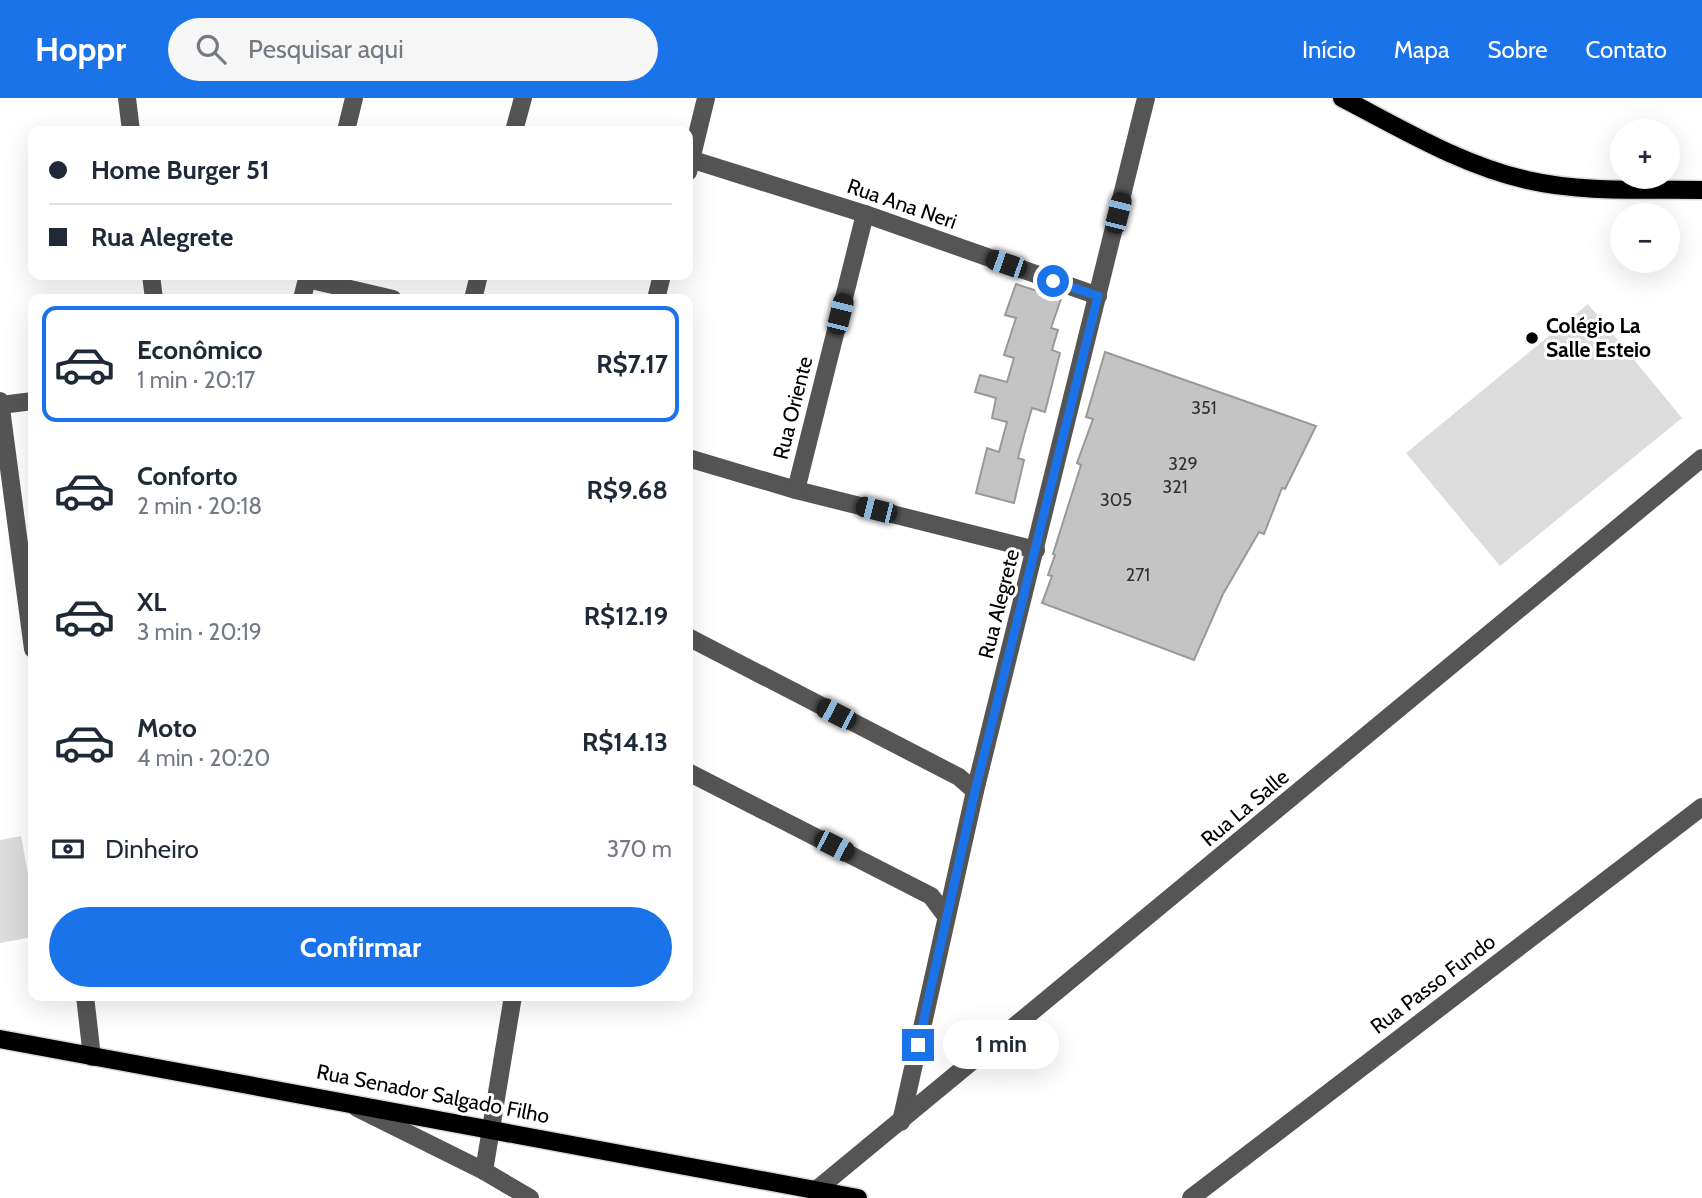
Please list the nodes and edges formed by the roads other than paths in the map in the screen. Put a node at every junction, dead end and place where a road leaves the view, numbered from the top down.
1 (127, 98) edge
2 (354, 98) edge
3 (523, 98) edge
4 (706, 98) edge
5 (1146, 98) edge
6 (1342, 98) edge
7 (130, 126) edge
8 (346, 126) edge
9 (515, 126) edge
10 (693, 150) edge
11 (693, 167) edge
12 (1702, 190) edge
13 (865, 214) junction
14 (319, 280) edge
15 (373, 294) edge
16 (1098, 296) junction
17 (28, 401) edge
18 (0, 403) edge
19 (1702, 458) edge
20 (693, 459) edge
21 (796, 489) junction
22 (1036, 550) junction
23 (28, 612) edge
24 (693, 640) edge
25 (693, 775) edge
26 (975, 791) junction
27 (1702, 807) edge
28 (946, 916) junction
29 (86, 1001) edge
30 (512, 1001) edge
31 (0, 1039) edge
32 (92, 1057) junction
33 (342, 1100) junction
34 (901, 1122) junction
35 (491, 1128) junction
36 (484, 1171) junction
37 (815, 1191) junction
38 (530, 1198) edge
39 (858, 1198) edge
40 (1191, 1198) edge

1 - 7 street
2 - 8 street
3 - 9 street
4 - 10 street
5 - 16 street, Rua Alegrete
6 - 12 main road
11 - 13 street, Rua Ana Neri
13 - 16 street, Rua Ana Neri
13 - 21 street, Rua Oriente
14 - 15 street
16 - 22 street, Rua Alegrete
17 - 18 street
18 - 23 street
19 - 34 street, Rua La Salle
20 - 21 street
21 - 22 street
22 - 26 street, Rua Alegrete
24 - 26 street
25 - 28 street
26 - 28 street, Rua Alegrete
27 - 40 street, Rua Passo Fundo
28 - 34 street, Rua Alegrete
29 - 32 street
30 - 35 street
31 - 32 main road, Rua Senador Salgado Filho
32 - 33 main road, Rua Senador Salgado Filho
33 - 35 main road, Rua Senador Salgado Filho
33 - 36 street
34 - 37 street, Rua La Salle
35 - 36 street
35 - 37 main road, Rua Senador Salgado Filho
36 - 38 street
37 - 39 main road, Rua Senador Salgado Filho

